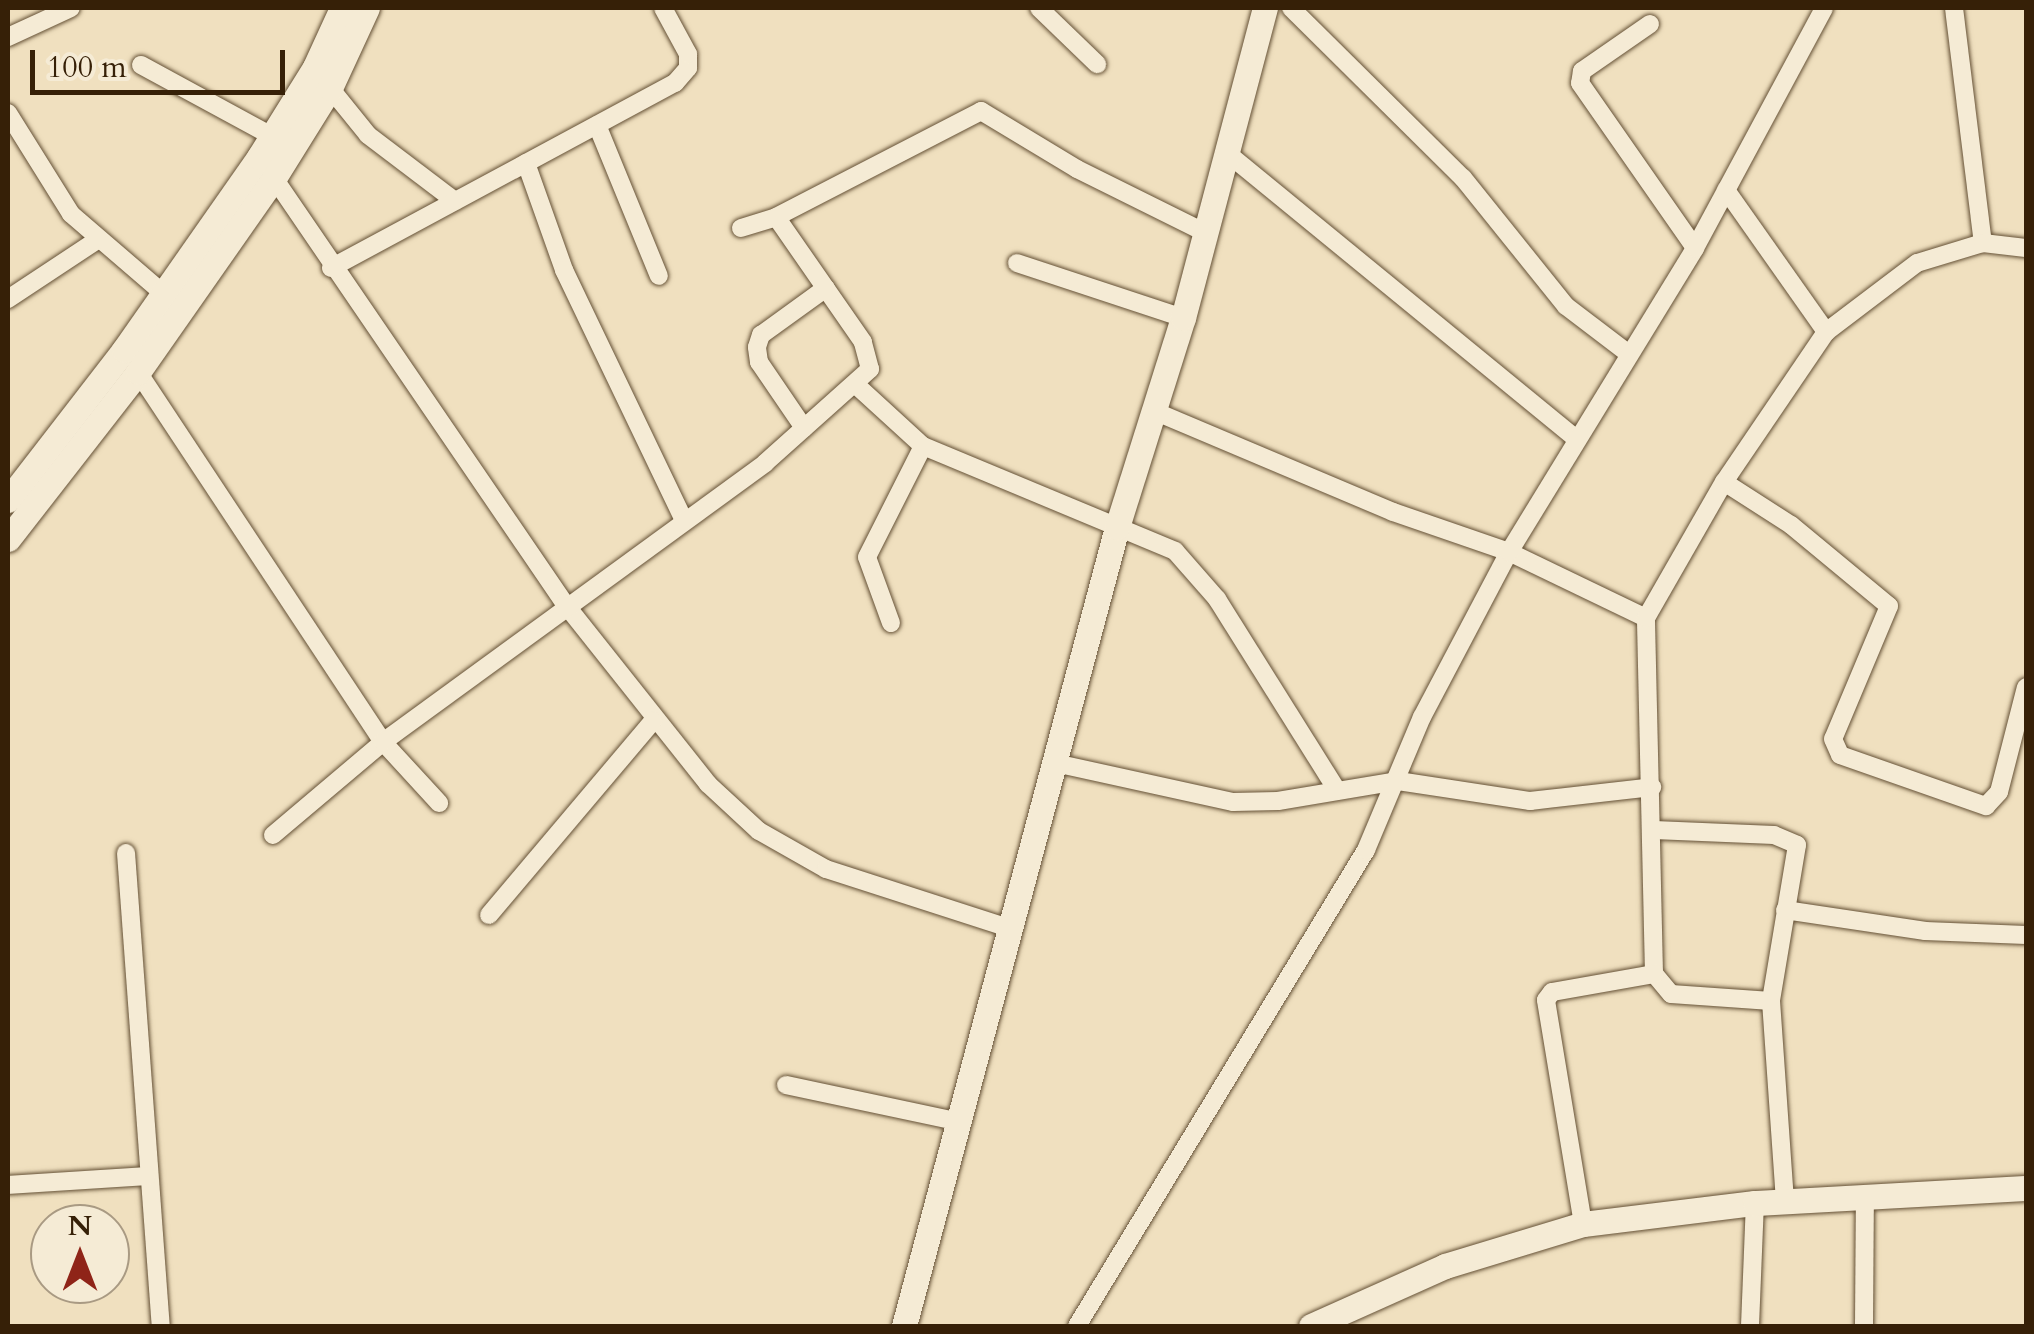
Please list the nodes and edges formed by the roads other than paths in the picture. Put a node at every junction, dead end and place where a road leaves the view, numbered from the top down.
1 (71, 8) edge
2 (342, 8) edge
3 (367, 8) edge
4 (663, 8) edge
5 (1039, 8) edge
6 (1264, 8) edge
7 (1291, 8) edge
8 (1824, 8) edge
9 (1954, 8) edge
10 (1650, 24) dead end
11 (8, 37) edge
12 (1097, 64) dead end
13 (141, 65) dead end
14 (330, 88) junction
15 (8, 113) edge
16 (598, 125) junction
17 (272, 136) junction
18 (1227, 153) junction
19 (526, 163) junction
20 (274, 178) junction
21 (1726, 190) junction
22 (456, 201) junction
23 (776, 217) junction
24 (740, 228) dead end
25 (1206, 233) junction
26 (97, 240) junction
27 (1982, 243) junction
28 (1694, 248) junction
29 (2026, 248) edge
30 (1018, 263) dead end
31 (331, 268) junction
32 (659, 276) dead end
33 (826, 288) junction
34 (164, 294) junction
35 (8, 299) edge
36 (1184, 318) junction
37 (1826, 332) junction
38 (1629, 354) junction
39 (138, 372) junction
40 (855, 384) junction
41 (1154, 411) junction
42 (804, 428) junction
43 (1576, 440) junction
44 (923, 446) junction
45 (1724, 482) junction
46 (8, 500) edge
47 (684, 521) junction
48 (1117, 526) junction
49 (8, 539) edge
50 (1509, 552) junction
51 (564, 604) junction
52 (1646, 618) junction
53 (891, 623) dead end
54 (2026, 687) edge
55 (653, 722) junction
56 (383, 742) junction
57 (1055, 763) junction
58 (1398, 781) junction
59 (1652, 787) junction
60 (1337, 790) junction
61 (439, 803) dead end
62 (1654, 830) junction
63 (273, 836) dead end
64 (126, 853) dead end
65 (1785, 910) junction
66 (489, 915) dead end
67 (1009, 928) junction
68 (2026, 934) edge
69 (1654, 974) junction
70 (1771, 1001) junction
71 (786, 1085) dead end
72 (956, 1122) junction
73 (147, 1176) junction
74 (8, 1185) edge
75 (2026, 1188) edge
76 (1866, 1196) junction
77 (1784, 1201) junction
78 (1756, 1203) junction
79 (1583, 1224) junction
80 (162, 1326) edge
81 (904, 1326) edge
82 (1077, 1326) edge
83 (1311, 1326) edge
84 (1750, 1326) edge
85 (1864, 1326) edge

1 - 11 street
2 - 17 main road
3 - 14 main road
4 - 16 street
5 - 12 street
6 - 18 main road
7 - 38 street
8 - 21 street
9 - 27 street
10 - 28 street
13 - 17 street
14 - 20 main road
14 - 22 street
15 - 26 street
16 - 19 street
16 - 32 street
17 - 34 main road
18 - 25 main road
18 - 43 street
19 - 22 street
19 - 47 street
20 - 31 street
20 - 39 main road
21 - 28 street
21 - 37 street
22 - 31 street
23 - 24 street
23 - 25 street
23 - 33 street
25 - 36 main road
26 - 34 street
26 - 35 street
27 - 29 street
27 - 37 street
28 - 38 street
30 - 36 street
31 - 51 street
33 - 40 street
33 - 42 street
34 - 46 main road
36 - 41 main road
37 - 45 street
38 - 43 street
39 - 49 main road
39 - 56 street
40 - 42 street
40 - 44 street
41 - 48 main road
41 - 50 street
42 - 47 street
43 - 50 street
44 - 48 street
44 - 53 street
45 - 52 street
45 - 54 street
47 - 51 street
48 - 57 main road
48 - 60 street
50 - 52 street
50 - 58 street
51 - 55 street
51 - 56 street
52 - 59 street
55 - 66 street
55 - 67 street
56 - 61 street
56 - 63 street
57 - 60 street
57 - 67 main road
58 - 59 street
58 - 60 street
58 - 82 street
59 - 62 street
62 - 65 street
62 - 69 street
64 - 73 street
65 - 68 street
65 - 70 street
67 - 72 main road
69 - 70 street
69 - 79 street
70 - 77 street
71 - 72 street
72 - 81 main road
73 - 74 street
73 - 80 street
75 - 76 main road
76 - 77 main road
76 - 85 street
77 - 78 main road
78 - 79 main road
78 - 84 street
79 - 83 main road

